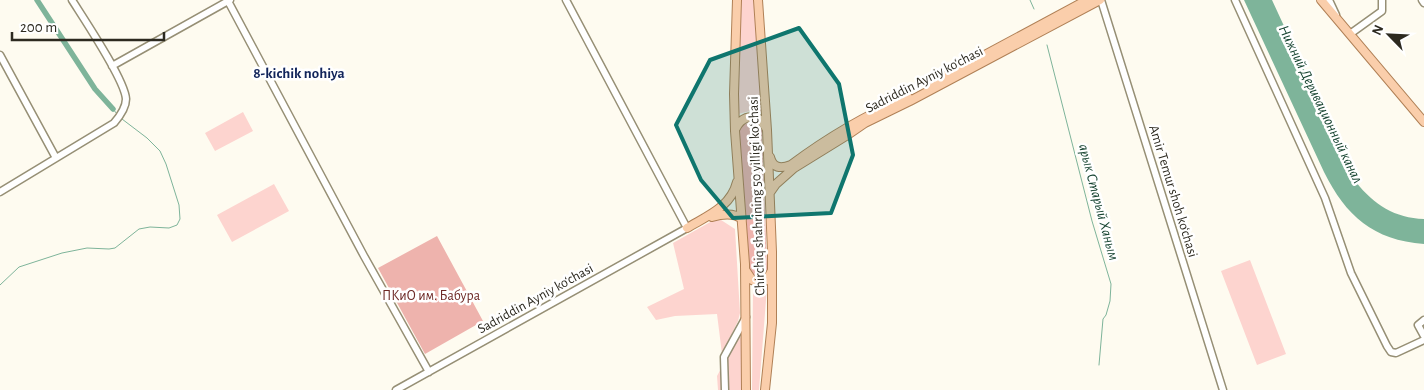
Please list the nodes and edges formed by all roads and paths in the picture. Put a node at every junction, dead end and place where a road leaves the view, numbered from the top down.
1 (72, 0) edge
2 (566, 0) edge
3 (737, 0) edge
4 (758, 0) edge
5 (1087, 0) edge
6 (1101, 0) edge
7 (1236, 0) edge
8 (1321, 0) edge
9 (1329, 0) edge
10 (1382, 0) edge
11 (229, 1) edge
12 (1339, 22) junction
13 (1350, 34) junction
14 (0, 54) edge
15 (112, 66) junction
16 (1424, 122) edge
17 (767, 130) junction
18 (735, 131) junction
19 (768, 148) junction
20 (56, 158) junction
21 (738, 175) junction
22 (0, 192) edge
23 (769, 194) junction
24 (742, 219) junction
25 (687, 228) junction
26 (745, 264) junction
27 (772, 264) junction
28 (746, 317) junction
29 (1424, 320) edge
30 (1424, 336) edge
31 (1424, 340) edge
32 (429, 372) junction
33 (396, 390) edge
34 (725, 390) edge
35 (746, 390) edge
36 (765, 390) edge
37 (1223, 390) edge

1 - 15 street
2 - 25 street
3 - 18 main road, Chirchiq shahrining 50 yilligi koʻchasi
4 - 17 main road, Chirchiq shahrining 50 yilligi koʻchasi
5 - 19 main road, Sadriddin Ayniy ko‘chasi
6 - 23 main road, Sadriddin Ayniy ko‘chasi
6 - 37 street, Amir Temur shoh ko‘chasi
7 - 31 street
8 - 12 main road
9 - 12 street
10 - 13 street
11 - 15 street
11 - 32 street
12 - 13 main road
13 - 16 main road
14 - 20 street
15 - 20 street
17 - 18 main road
17 - 19 main road, Chirchiq shahrining 50 yilligi koʻchasi
18 - 21 main road, Chirchiq shahrining 50 yilligi koʻchasi
19 - 23 main road, Chirchiq shahrining 50 yilligi koʻchasi
20 - 22 street
21 - 24 main road, Chirchiq shahrining 50 yilligi koʻchasi
21 - 25 main road
23 - 27 main road, Chirchiq shahrining 50 yilligi koʻchasi
24 - 25 main road
24 - 26 main road, Chirchiq shahrining 50 yilligi koʻchasi
25 - 32 street, Sadriddin Ayniy ko‘chasi
26 - 27 main road
26 - 28 main road, Chirchiq shahrining 50 yilligi koʻchasi
27 - 36 main road, Chirchiq shahrining 50 yilligi koʻchasi
28 - 34 street
28 - 35 main road, Chirchiq shahrining 50 yilligi koʻchasi
29 - 30 street
32 - 33 street, Sadriddin Ayniy ko‘chasi

